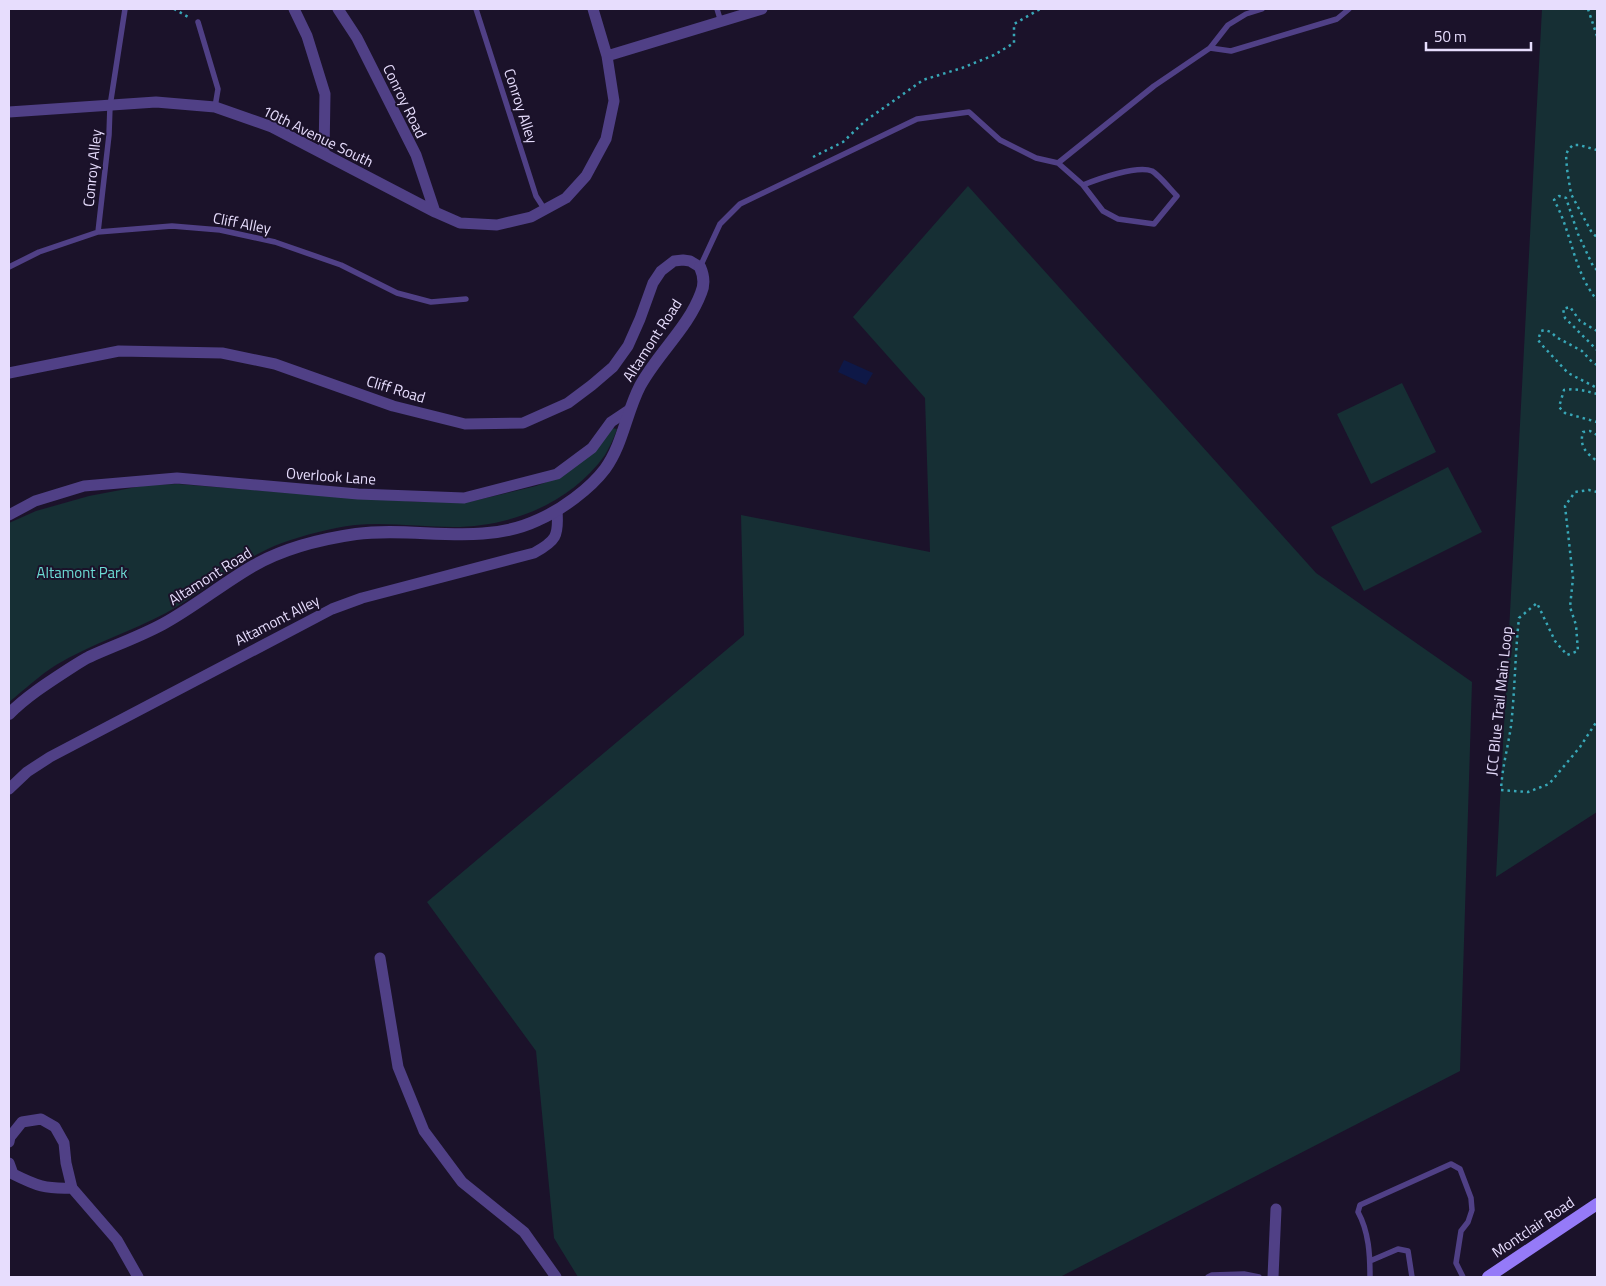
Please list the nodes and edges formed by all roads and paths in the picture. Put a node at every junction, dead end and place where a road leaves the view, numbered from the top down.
1 (125, 9) edge
2 (174, 9) edge
3 (294, 9) edge
4 (338, 9) edge
5 (476, 9) edge
6 (593, 9) edge
7 (717, 9) edge
8 (762, 9) edge
9 (1040, 9) edge
10 (1262, 9) edge
11 (1349, 9) edge
12 (1588, 9) edge
13 (198, 22) joint
14 (721, 22) junction
15 (1597, 36) edge
16 (1210, 48) junction
17 (607, 56) junction
18 (110, 106) junction
19 (215, 107) junction
20 (9, 112) edge
21 (1597, 150) edge
22 (324, 154) junction
23 (809, 159) dead end
24 (1058, 163) junction
25 (1083, 185) junction
26 (544, 210) junction
27 (435, 212) junction
28 (98, 232) junction
29 (1597, 237) edge
30 (9, 267) edge
31 (700, 267) junction
32 (1597, 270) edge
33 (466, 298) dead end
34 (1597, 300) edge
35 (1597, 331) edge
36 (1597, 350) edge
37 (1597, 365) edge
38 (9, 373) edge
39 (1597, 388) edge
40 (1597, 394) edge
41 (629, 410) junction
42 (1597, 422) edge
43 (1597, 435) edge
44 (1597, 461) edge
45 (1597, 492) edge
46 (557, 511) junction
47 (9, 515) edge
48 (9, 714) edge
49 (1597, 722) edge
50 (9, 789) edge
51 (380, 958) dead end
52 (9, 1142) edge
53 (9, 1163) edge
54 (72, 1188) junction
55 (1597, 1204) edge
56 (1276, 1209) dead end
57 (1370, 1261) junction
58 (138, 1277) edge
59 (556, 1277) edge
60 (1208, 1277) edge
61 (1259, 1277) edge
62 (1273, 1277) edge
63 (1370, 1277) edge
64 (1412, 1277) edge
65 (1462, 1277) edge
66 (1488, 1277) edge

1 - 18 lane, Conroy Alley
2 - 13 path
3 - 22 street
4 - 27 street, Conroy Road
5 - 26 lane, Conroy Alley
6 - 17 street, 10th Avenue South
7 - 14 lane
8 - 14 street
9 - 23 path
10 - 16 lane
11 - 16 lane
12 - 15 path
13 - 19 lane
14 - 17 street
16 - 24 lane
17 - 26 street, 10th Avenue South
18 - 19 street, 10th Avenue South
18 - 20 street, 10th Avenue South
18 - 28 lane, Conroy Alley
19 - 22 street, 10th Avenue South
21 - 29 path
22 - 27 street, 10th Avenue South
24 - 25 lane
24 - 31 lane, Altamont Road
25 - 25 lane
26 - 27 street, 10th Avenue South
28 - 30 lane, Cliff Alley
28 - 33 lane, Cliff Alley
31 - 38 street, Cliff Road
31 - 41 street, Altamont Road
32 - 34 path
35 - 36 path
37 - 39 path
40 - 42 path
41 - 46 street, Altamont Road
41 - 47 street, Overlook Lane
43 - 44 path
45 - 49 path, JCC Blue Trail Main Loop
46 - 48 street, Altamont Road
46 - 50 street, Altamont Alley
51 - 59 street
52 - 54 street
53 - 54 street
54 - 58 street
55 - 66 main road, Montclair Road
56 - 62 street
57 - 63 lane
57 - 64 lane
57 - 65 lane
60 - 61 lane

